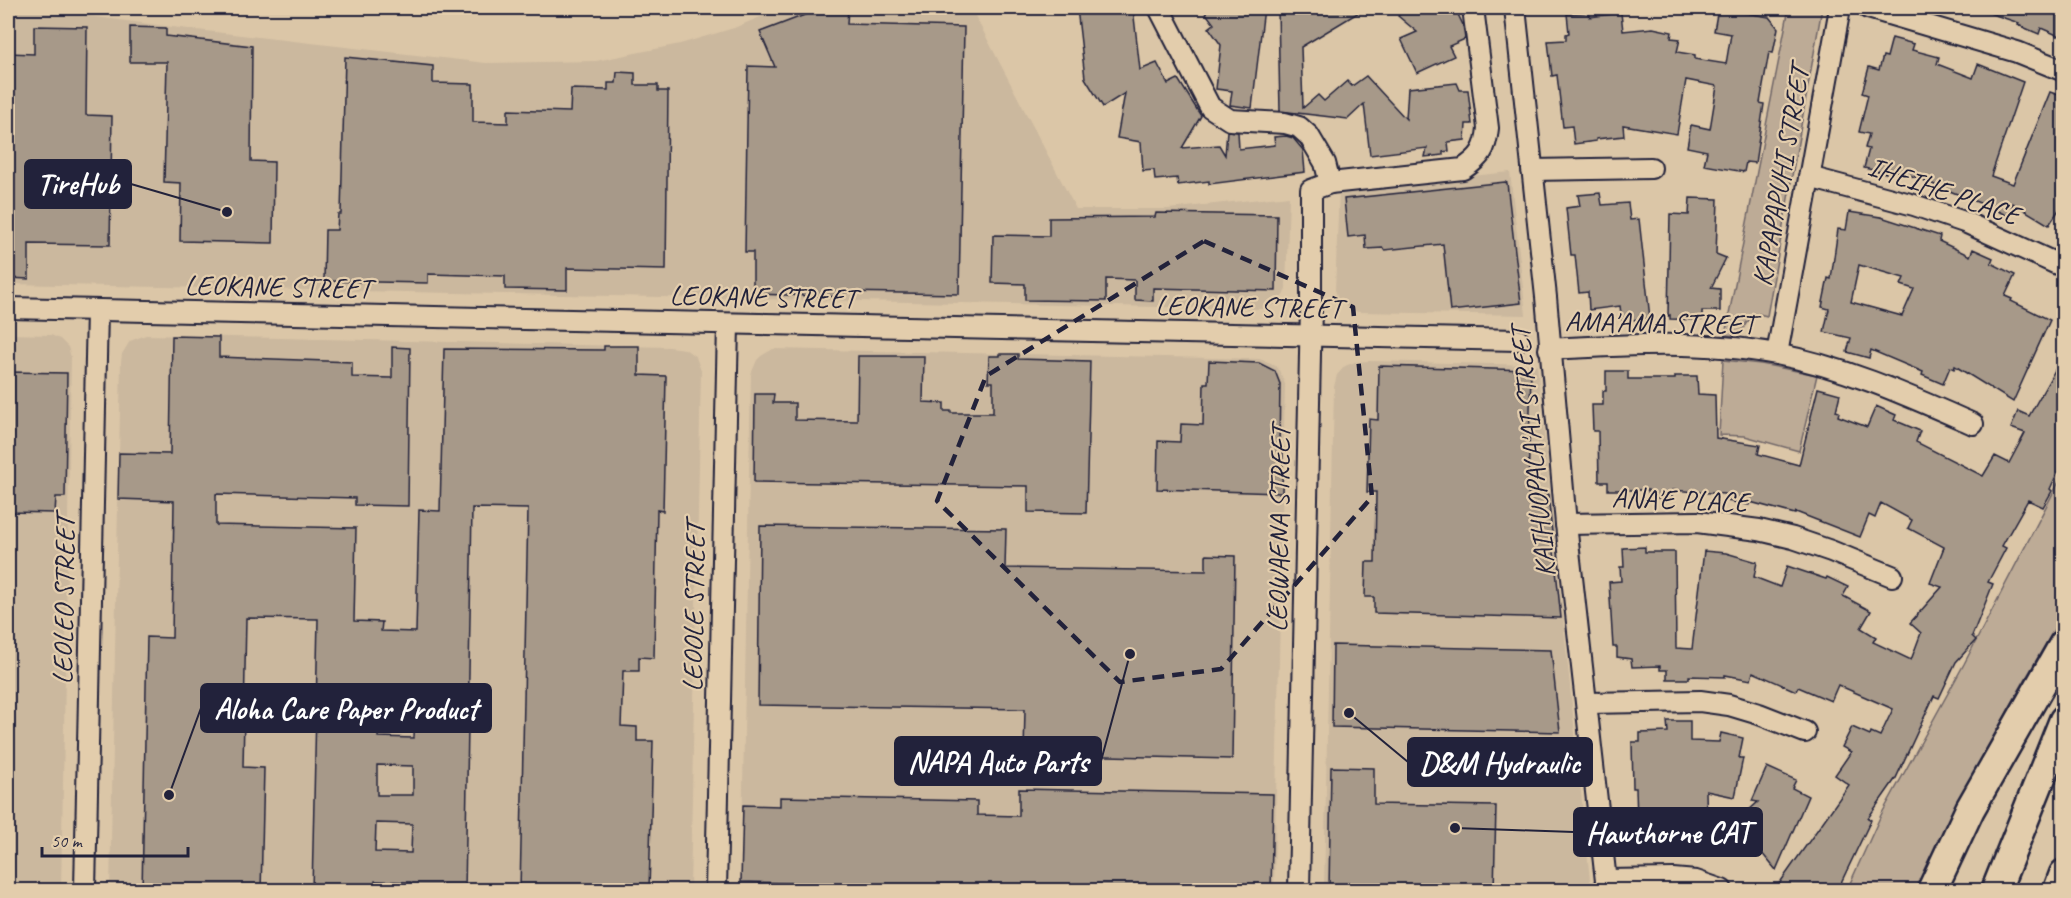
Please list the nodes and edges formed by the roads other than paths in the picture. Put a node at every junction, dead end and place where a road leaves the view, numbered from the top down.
1 (1159, 8) edge
2 (1473, 8) edge
3 (1515, 8) edge
4 (1840, 8) edge
5 (1868, 8) edge
6 (2064, 71) edge
7 (1651, 168) dead end
8 (1532, 170) junction
9 (1809, 177) junction
10 (1330, 183) junction
11 (2057, 264) dead end
12 (8, 308) edge
13 (97, 310) junction
14 (728, 324) junction
15 (1311, 336) junction
16 (1518, 340) dead end
17 (1549, 349) junction
18 (1777, 354) junction
19 (1973, 424) dead end
20 (1566, 524) junction
21 (1892, 576) dead end
22 (2064, 644) edge
23 (1587, 703) junction
24 (2064, 720) edge
25 (1805, 732) dead end
26 (2064, 874) edge
27 (1606, 885) edge
28 (85, 891) edge
29 (716, 891) edge
30 (1299, 891) edge
31 (1722, 891) edge
32 (1932, 891) edge
33 (1996, 891) edge
34 (2058, 891) edge

1 - 10 street
2 - 10 street
3 - 8 street, KAIHUOPALA'AI STREET
4 - 9 street, KAPAPAPUHI STREET
5 - 6 street
7 - 8 street
8 - 17 street, KAIHUOPALA'AI STREET
9 - 11 street, IHEIHE PLACE
9 - 18 street, KAPAPAPUHI STREET
10 - 15 street, LEOWAENA STREET
12 - 13 street, LEOKANE STREET
13 - 14 street, LEOKANE STREET
13 - 28 street, LEOLEO STREET
14 - 15 street, LEOKANE STREET
14 - 29 street, LEOOLE STREET
15 - 16 street, LEOKANE STREET
15 - 30 street, LEOWAENA STREET
17 - 18 street, AMA'AMA STREET
17 - 20 street, KAIHUOPALA'AI STREET
18 - 19 street, AMA'AMA STREET
20 - 21 street, ANA'E PLACE
20 - 23 street, KAIHUOPALA'AI STREET
22 - 32 highway
23 - 25 street
23 - 27 street, KAIHUOPALA'AI STREET
24 - 33 highway
26 - 34 highway
27 - 31 street

